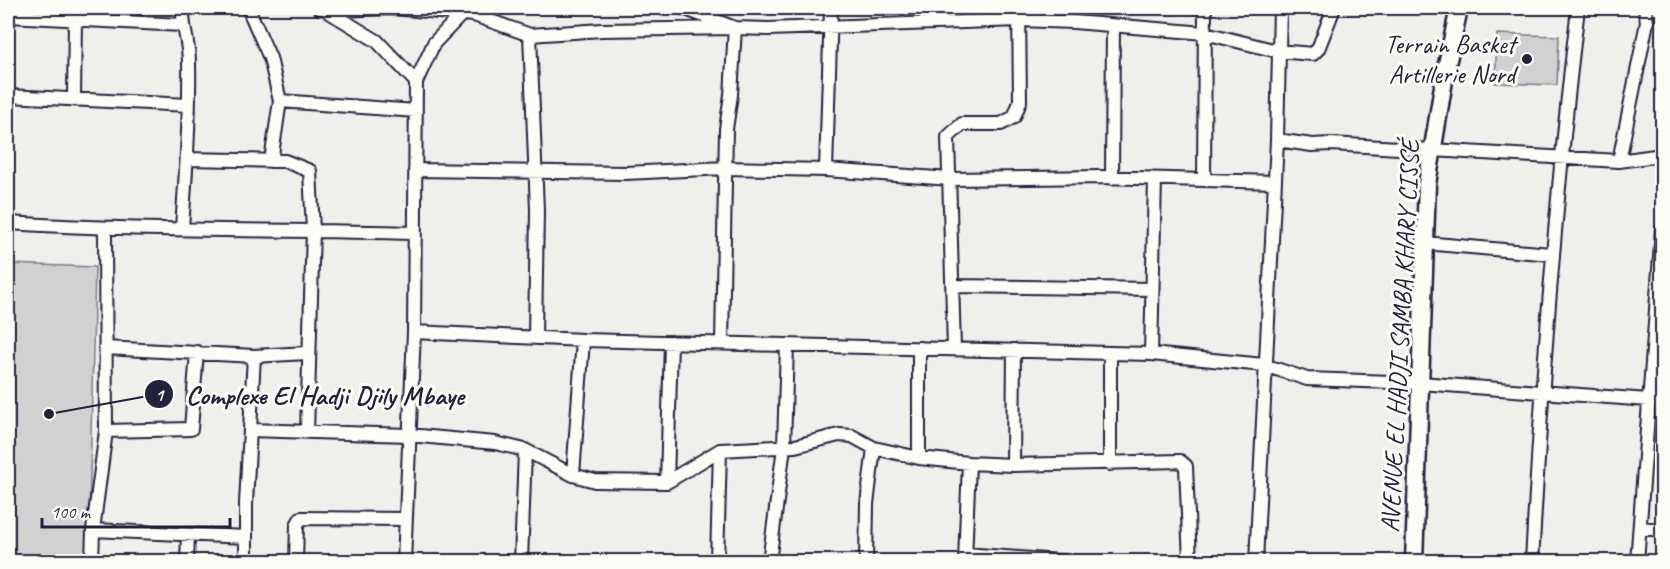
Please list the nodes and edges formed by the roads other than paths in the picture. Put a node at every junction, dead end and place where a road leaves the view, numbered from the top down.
1 (183, 8) edge
2 (248, 8) edge
3 (322, 8) edge
4 (683, 8) edge
5 (831, 8) edge
6 (1074, 8) edge
7 (1205, 8) edge
8 (1280, 8) edge
9 (1334, 8) edge
10 (1459, 8) edge
11 (1578, 8) edge
12 (1645, 8) edge
13 (475, 11) edge
14 (1019, 14) edge
15 (8, 16) edge
16 (460, 16) junction
17 (75, 18) junction
18 (1074, 21) junction
19 (182, 25) junction
20 (830, 25) junction
21 (1113, 26) junction
22 (735, 28) junction
23 (1205, 33) junction
24 (530, 35) junction
25 (1277, 51) junction
26 (416, 82) junction
27 (8, 96) edge
28 (74, 98) junction
29 (280, 100) junction
30 (188, 105) junction
31 (416, 111) junction
32 (1277, 140) junction
33 (1432, 151) junction
34 (1662, 154) edge
35 (187, 159) junction
36 (1560, 159) junction
37 (271, 161) junction
38 (1619, 161) junction
39 (724, 168) junction
40 (415, 170) junction
41 (826, 170) junction
42 (535, 171) junction
43 (1112, 178) junction
44 (1155, 178) junction
45 (951, 179) junction
46 (1204, 180) junction
47 (1274, 182) junction
48 (8, 223) edge
49 (182, 228) junction
50 (105, 230) junction
51 (313, 230) junction
52 (1662, 230) edge
53 (415, 233) junction
54 (1424, 243) junction
55 (1551, 254) junction
56 (954, 286) junction
57 (1152, 289) junction
58 (414, 332) junction
59 (535, 338) junction
60 (583, 340) junction
61 (671, 342) junction
62 (722, 343) junction
63 (787, 345) junction
64 (105, 348) junction
65 (919, 348) junction
66 (954, 349) junction
67 (1014, 350) junction
68 (197, 352) junction
69 (308, 353) junction
70 (1110, 353) junction
71 (1151, 354) junction
72 (254, 356) junction
73 (1264, 365) junction
74 (1420, 383) junction
75 (1540, 391) junction
76 (1648, 400) junction
77 (1662, 401) edge
78 (250, 430) junction
79 (106, 431) junction
80 (307, 432) junction
81 (409, 435) junction
82 (784, 447) junction
83 (874, 448) junction
84 (525, 450) junction
85 (720, 450) junction
86 (919, 458) junction
87 (969, 463) junction
88 (1110, 464) junction
89 (1013, 465) junction
90 (573, 475) junction
91 (667, 482) junction
92 (405, 519) junction
93 (1640, 528) junction
94 (93, 530) junction
95 (1662, 530) edge
96 (188, 535) junction
97 (246, 537) junction
98 (965, 558) edge
99 (1020, 560) edge
100 (92, 561) edge
101 (187, 561) edge
102 (246, 561) edge
103 (296, 561) edge
104 (404, 561) edge
105 (521, 561) edge
106 (717, 561) edge
107 (769, 561) edge
108 (866, 561) edge
109 (1073, 561) edge
110 (1190, 561) edge
111 (1256, 561) edge
112 (1414, 561) edge
113 (1532, 561) edge
114 (1637, 561) edge

1 - 19 street
2 - 29 street
3 - 16 street
3 - 26 street
4 - 22 street
5 - 20 street
6 - 18 street
7 - 23 street
8 - 25 street
9 - 25 street
10 - 33 street, AVENUE EL HADJI SAMBA KHARY CISSÉ
11 - 36 street
12 - 38 street
13 - 16 street
13 - 24 street
14 - 18 street
14 - 20 street
14 - 45 street
15 - 17 street
16 - 26 street
17 - 19 street
17 - 28 street
18 - 21 street
19 - 30 street
20 - 22 street
20 - 41 street
21 - 23 street
21 - 43 street
22 - 24 street
22 - 39 street
23 - 25 street
23 - 46 street
24 - 42 street
25 - 32 street
26 - 31 street
27 - 28 street
28 - 30 street
29 - 31 street
29 - 37 street
30 - 35 street
31 - 40 street
32 - 33 street
32 - 47 street
33 - 36 street
33 - 54 street, AVENUE EL HADJI SAMBA KHARY CISSÉ
34 - 38 street
35 - 37 street
35 - 49 street
36 - 38 street
36 - 55 street
37 - 51 street
39 - 41 street
39 - 42 street
39 - 62 street
40 - 42 street
40 - 53 street
41 - 45 street
42 - 59 street
43 - 44 street
43 - 45 street
44 - 46 street
44 - 57 street
45 - 56 street
46 - 47 street
47 - 73 street
48 - 50 street
49 - 50 street
49 - 51 street
50 - 64 street
51 - 53 street
51 - 69 street
52 - 76 street
53 - 58 street
54 - 55 street
54 - 74 street, AVENUE EL HADJI SAMBA KHARY CISSÉ
55 - 75 street
56 - 57 street
56 - 66 street
57 - 71 street
58 - 59 street
58 - 81 street
59 - 60 street
60 - 61 street
60 - 90 street
61 - 62 street
61 - 91 street
62 - 63 street
63 - 65 street
63 - 82 street
64 - 68 street
64 - 79 street
65 - 66 street
65 - 86 street
66 - 67 street
67 - 70 street
67 - 89 street
68 - 72 street
68 - 79 street
69 - 72 street
69 - 80 street
70 - 71 street
70 - 88 street
71 - 73 street
72 - 78 street
73 - 74 street
73 - 111 street
74 - 75 street
74 - 112 street, AVENUE EL HADJI SAMBA KHARY CISSÉ
75 - 76 street
75 - 113 street
76 - 77 street
76 - 93 street
78 - 80 street
78 - 97 street
79 - 94 street
80 - 81 street
81 - 84 street
81 - 92 street
82 - 83 street
82 - 85 street
82 - 107 street
83 - 86 street
83 - 108 street
84 - 90 street
84 - 105 street
85 - 91 street
85 - 106 street
86 - 87 street
87 - 89 street
87 - 98 street
88 - 89 street
88 - 110 street
90 - 91 street
92 - 103 street
92 - 104 street
93 - 95 street
93 - 114 street
94 - 96 street
94 - 100 street
96 - 97 street
96 - 101 street
97 - 102 street
98 - 99 street
99 - 109 street

